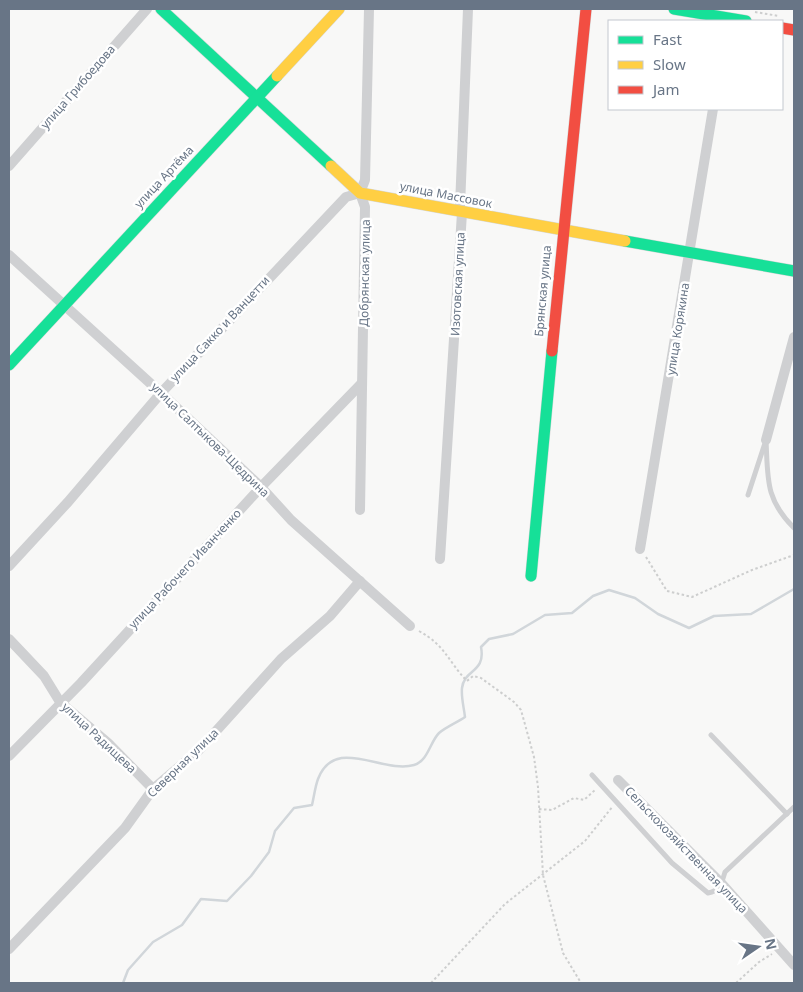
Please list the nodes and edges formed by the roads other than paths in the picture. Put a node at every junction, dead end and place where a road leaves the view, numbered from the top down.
1 (147, 9) edge
2 (161, 9) edge
3 (339, 9) edge
4 (369, 9) edge
5 (468, 9) edge
6 (586, 9) edge
7 (674, 9) edge
8 (729, 16) edge
9 (746, 16) edge
10 (783, 23) edge
11 (794, 30) edge
12 (256, 98) junction
13 (714, 110) edge
14 (9, 166) edge
15 (360, 193) junction
16 (462, 213) junction
17 (563, 230) junction
18 (690, 251) junction
19 (9, 255) edge
20 (794, 271) edge
21 (63, 306) junction
22 (794, 337) edge
23 (9, 365) edge
24 (362, 383) junction
25 (161, 392) junction
26 (766, 440) junction
27 (261, 487) junction
28 (748, 495) dead end
29 (360, 510) dead end
30 (794, 528) edge
31 (640, 549) road end
32 (440, 559) dead end
33 (9, 566) edge
34 (531, 576) dead end
35 (360, 581) junction
36 (410, 626) road end
37 (9, 640) edge
38 (60, 702) junction
39 (711, 735) dead end
40 (9, 756) edge
41 (592, 775) dead end
42 (618, 780) dead end
43 (153, 789) junction
44 (794, 807) edge
45 (787, 814) junction
46 (722, 884) junction
47 (9, 948) edge
48 (794, 965) edge

1 - 14 street, улица Грибоедова
2 - 12 street
3 - 12 street, улица Артёма
4 - 15 street, Добрянская улица
5 - 16 street, Изотовская улица
6 - 17 street, Брянская улица
7 - 8 street
8 - 9 street
10 - 11 street
12 - 15 street
12 - 21 street, улица Артёма
13 - 18 street, улица Корякина
15 - 16 street, улица Массовок
15 - 24 street, Добрянская улица
15 - 25 street, улица Сакко и Ванцетти
16 - 17 street, улица Массовок
16 - 32 street, Изотовская улица
17 - 18 street, улица Массовок
17 - 34 street, Брянская улица
18 - 20 street, улица Массовок
18 - 31 street, улица Корякина
19 - 21 street, улица Салтыкова-Щедрина
21 - 23 street, улица Артёма
21 - 25 street, улица Салтыкова-Щедрина
22 - 26 street
24 - 27 street, улица Рабочего Иванченко
24 - 29 street, Добрянская улица
25 - 27 street, улица Салтыкова-Щедрина
25 - 33 street, улица Сакко и Ванцетти
26 - 28 lane
26 - 30 lane
27 - 35 street, улица Салтыкова-Щедрина
27 - 38 street, улица Рабочего Иванченко
35 - 36 street, улица Салтыкова-Щедрина
35 - 43 street, Северная улица
37 - 38 street, улица Радищева
38 - 40 street, улица Рабочего Иванченко
38 - 43 street, улица Радищева
39 - 45 lane
41 - 46 lane
42 - 46 street, Сельскохозяйственная улица
43 - 47 street, Северная улица
44 - 45 lane
45 - 46 lane
46 - 48 street, Сельскохозяйственная улица

